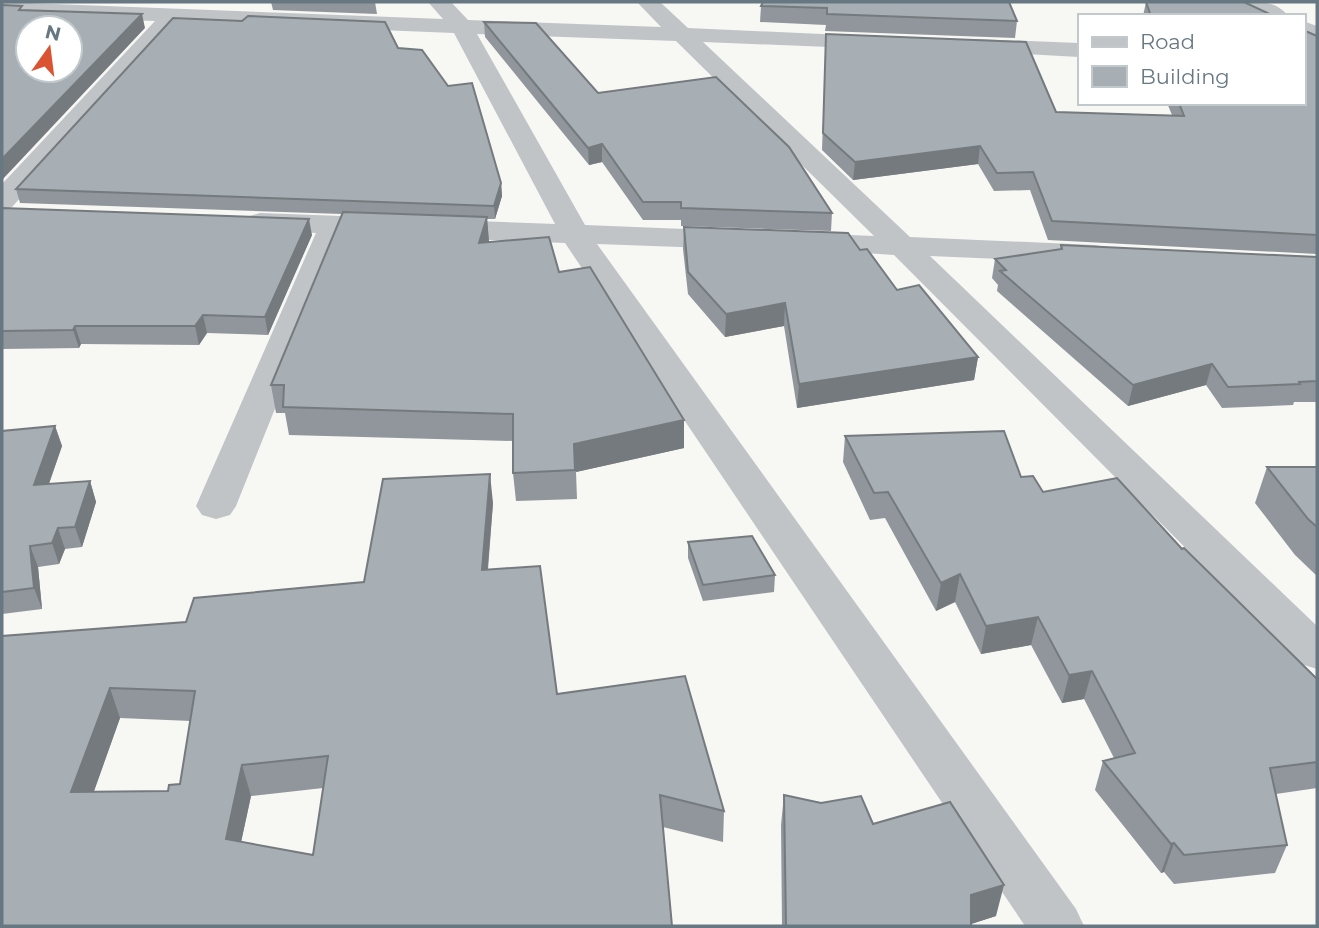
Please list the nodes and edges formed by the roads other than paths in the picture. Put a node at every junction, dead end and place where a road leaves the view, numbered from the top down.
1 (648, 2) edge
2 (1248, 2) edge
3 (70, 7) edge
4 (2, 9) edge
5 (1273, 14) edge
6 (173, 15) junction
7 (451, 15) edge
8 (679, 35) junction
9 (900, 43) edge
10 (955, 45) edge
11 (1078, 50) edge
12 (2, 201) edge
13 (237, 222) edge
14 (334, 225) junction
15 (576, 236) junction
16 (901, 245) junction
17 (1123, 256) edge
18 (216, 506) dead end
19 (1317, 653) edge
20 (1056, 926) edge

1 - 8 street
2 - 5 street
3 - 4 street
3 - 6 street
6 - 7 street
6 - 12 street
7 - 8 street
7 - 15 street
8 - 9 street
8 - 16 street
10 - 11 street
13 - 14 street
14 - 15 street
14 - 18 street
15 - 16 street
15 - 20 street
16 - 17 street
16 - 19 street

